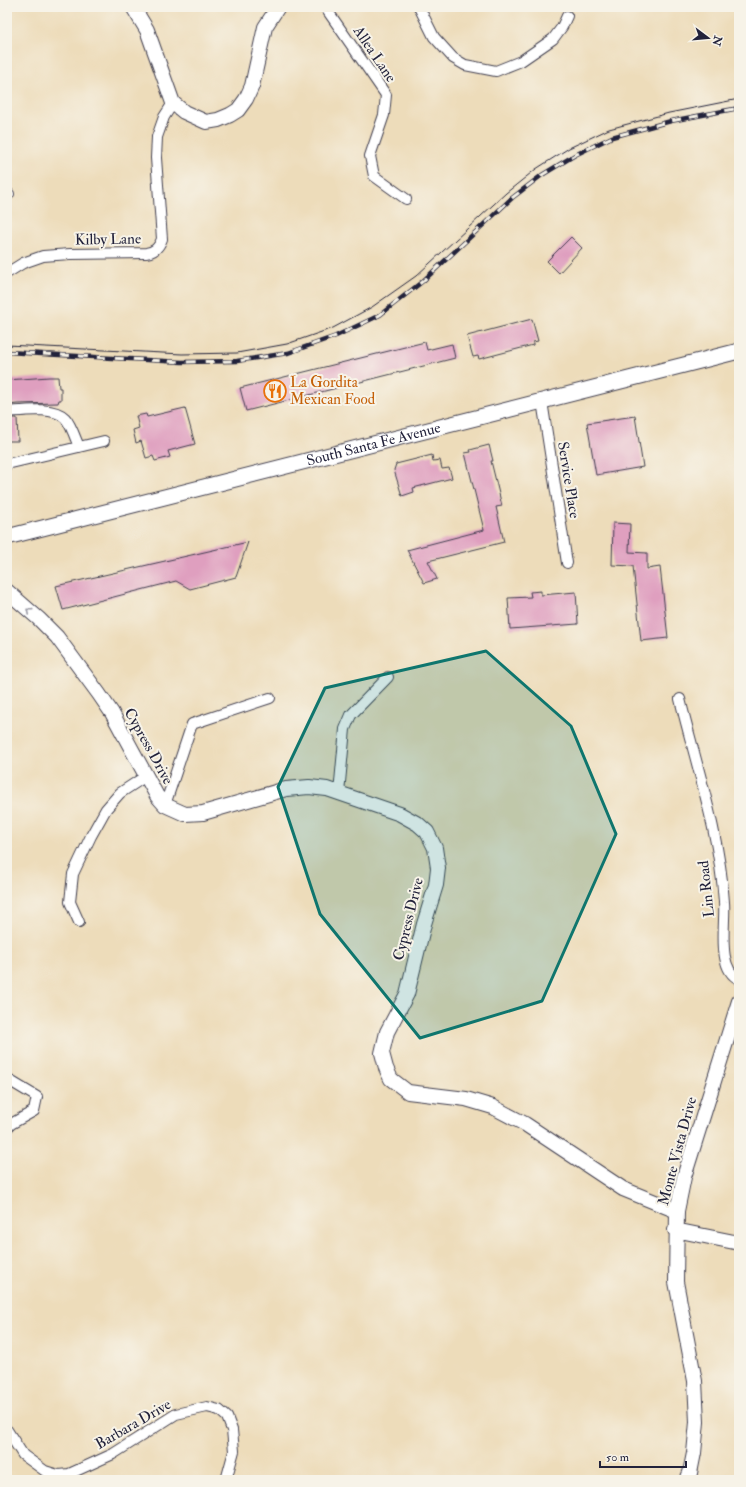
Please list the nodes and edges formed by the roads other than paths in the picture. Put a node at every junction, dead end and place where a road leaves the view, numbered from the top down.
1 (133, 7) edge
2 (278, 7) edge
3 (325, 7) edge
4 (419, 7) edge
5 (567, 16) dead end
6 (173, 103) junction
7 (406, 200) dead end
8 (7, 273) edge
9 (739, 351) edge
10 (542, 401) junction
11 (7, 412) edge
12 (104, 441) dead end
13 (79, 447) junction
14 (7, 464) edge
15 (8, 539) edge
16 (567, 563) dead end
17 (7, 591) edge
18 (388, 677) dead end
19 (270, 698) dead end
20 (680, 700) dead end
21 (146, 776) junction
22 (339, 793) junction
23 (165, 805) junction
24 (79, 922) dead end
25 (739, 979) edge
26 (739, 1001) edge
27 (734, 1032) edge
28 (7, 1078) edge
29 (7, 1128) edge
30 (677, 1211) junction
31 (675, 1230) junction
32 (739, 1243) edge
33 (7, 1430) edge
34 (59, 1478) edge
35 (226, 1480) edge
36 (687, 1480) edge

1 - 6 street
2 - 6 street
3 - 7 street, Allea Lane
4 - 5 street
6 - 8 street, Kilby Lane
9 - 10 main road, South Santa Fe Avenue
10 - 15 main road, South Santa Fe Avenue
10 - 16 street, Service Place
11 - 13 street
12 - 13 street
13 - 14 street
21 -> 17 street, Cypress Drive
18 - 22 street
19 - 23 street
20 - 25 street, Lin Road
21 - 23 street, Cypress Drive
21 - 24 street
22 - 23 street, Cypress Drive
22 - 30 street, Cypress Drive
26 - 27 street, Monte Vista Drive
27 - 30 street, Monte Vista Drive
28 - 29 street
30 - 31 street, Monte Vista Drive
31 - 32 street
31 - 36 street, Monte Vista Drive
33 - 34 street, Barbara Drive
34 - 35 street, Barbara Drive

